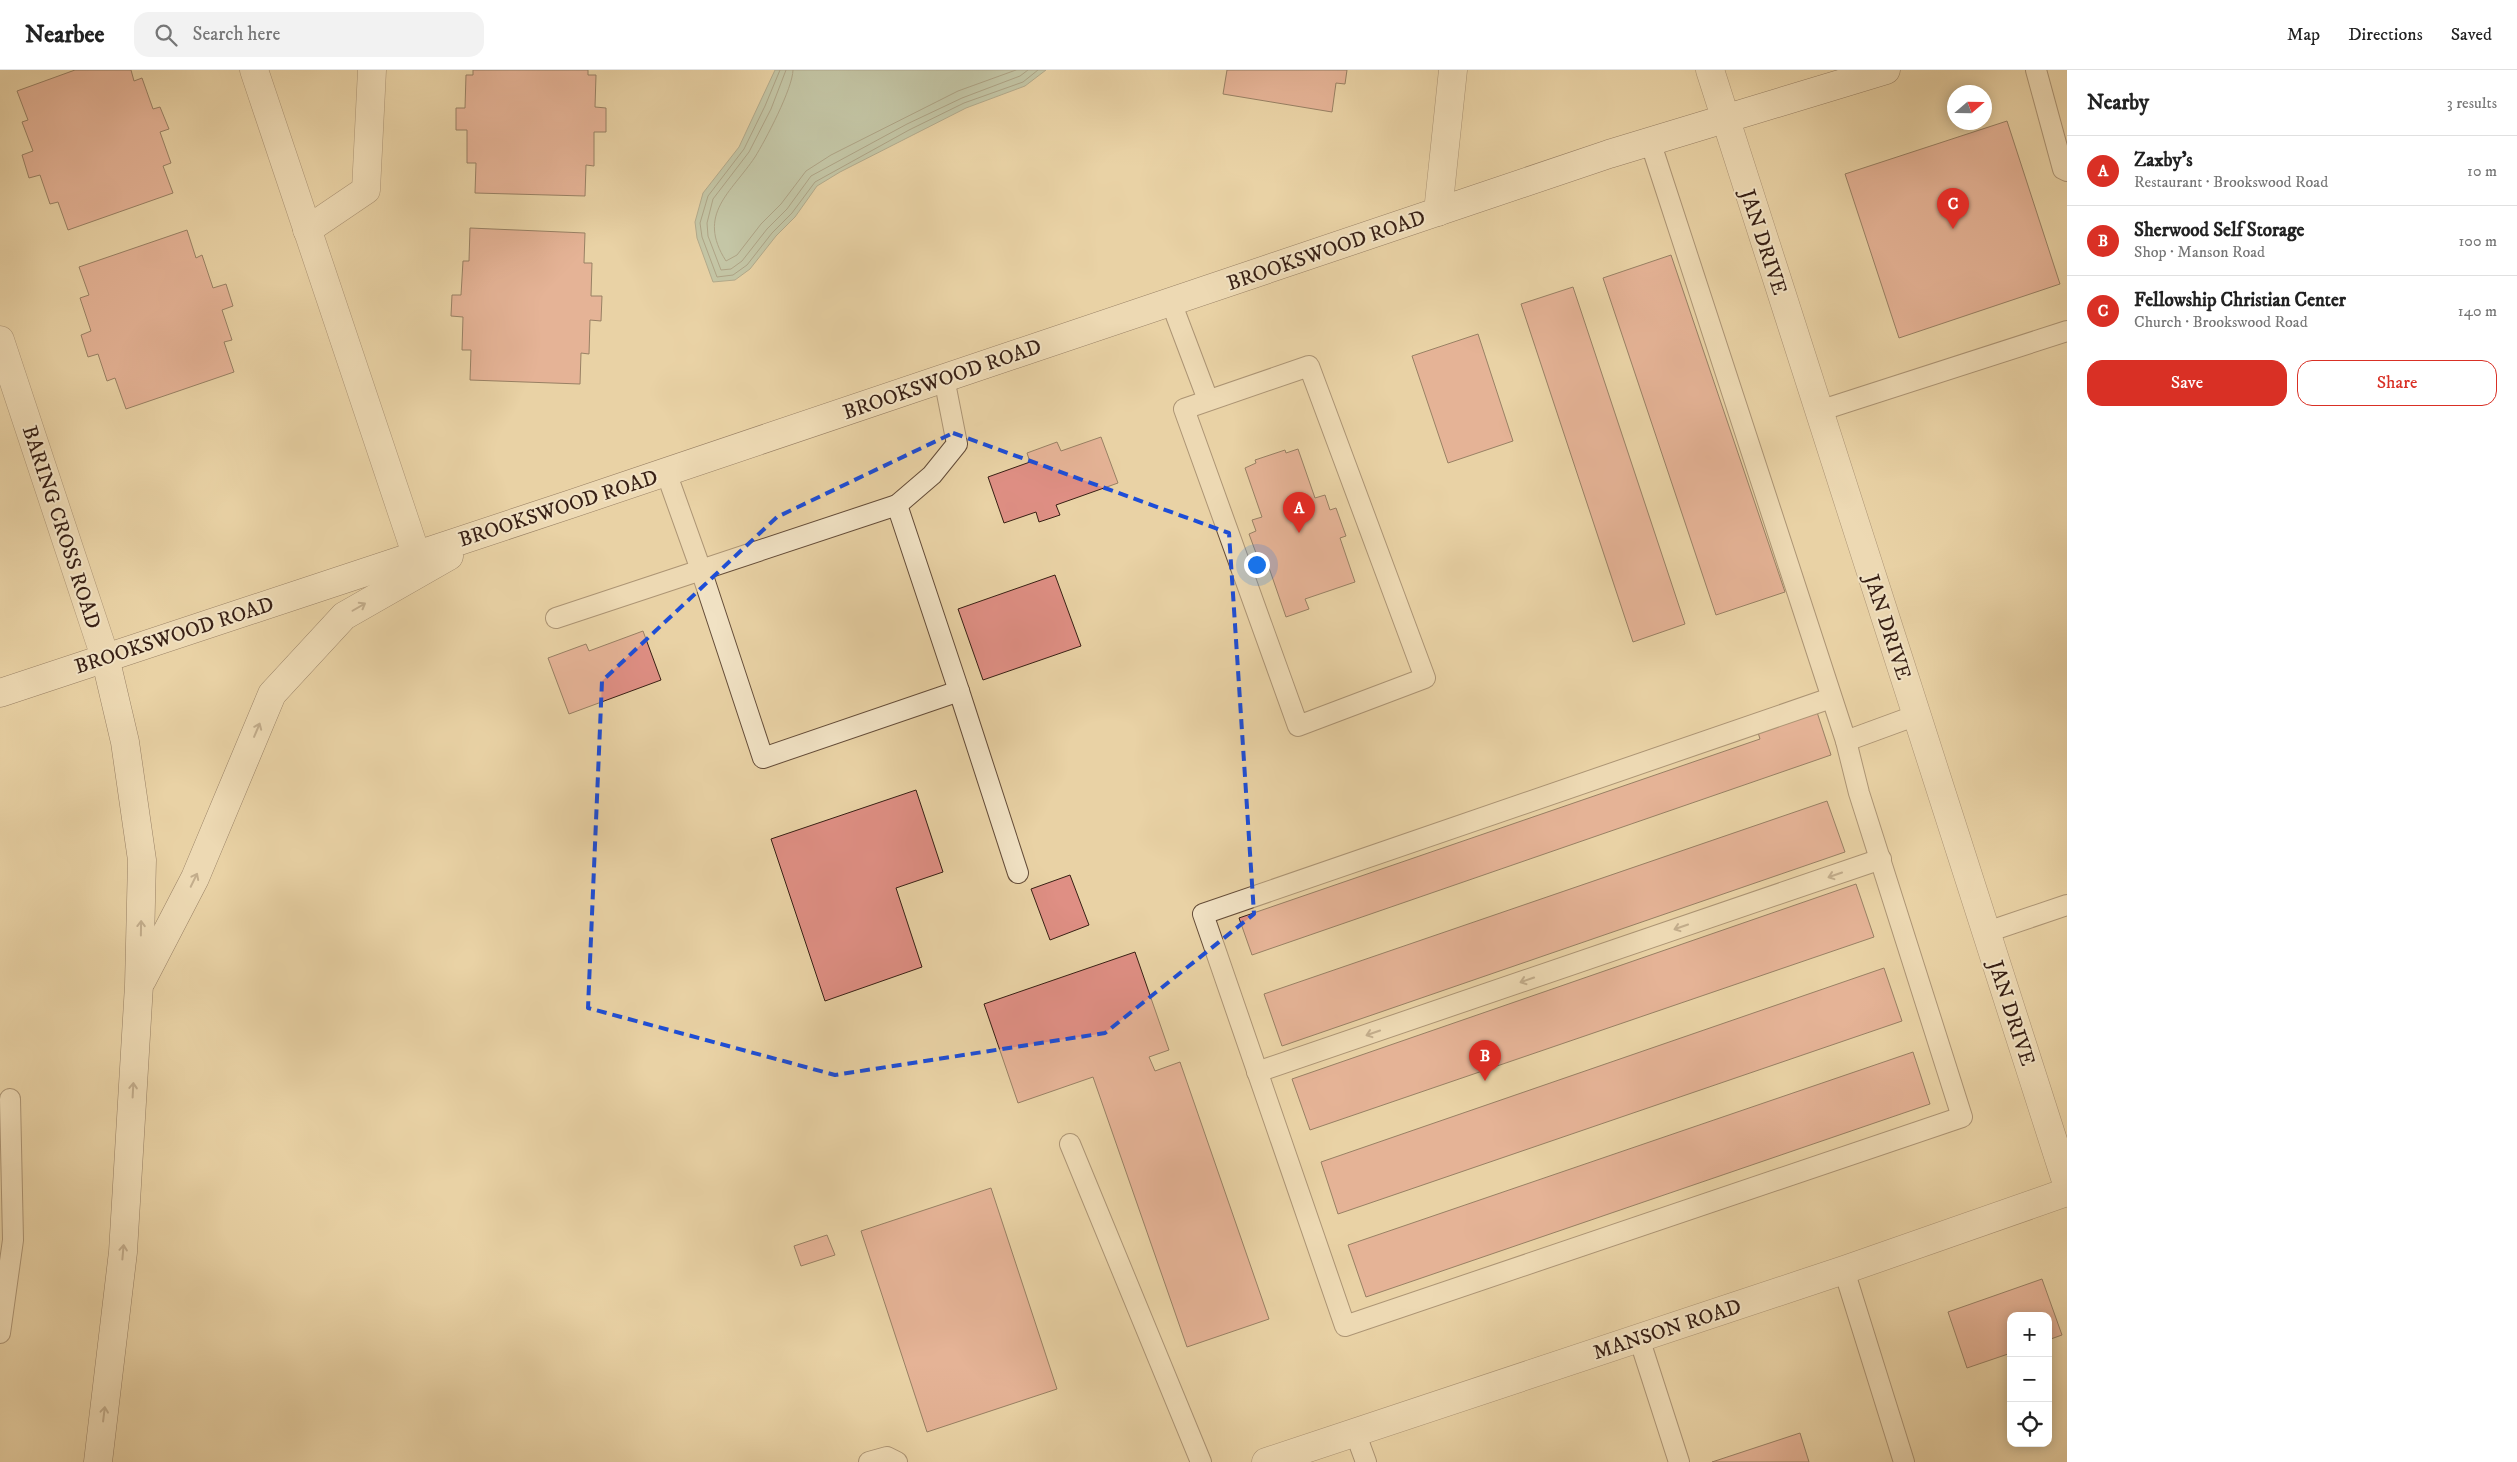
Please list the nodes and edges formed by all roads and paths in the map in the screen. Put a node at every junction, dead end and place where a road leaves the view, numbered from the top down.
1 (254, 70) edge
2 (372, 70) edge
3 (1453, 70) edge
4 (1710, 70) edge
5 (2036, 70) edge
6 (1868, 73) edge
7 (1725, 118) junction
8 (1650, 141) junction
9 (2066, 176) edge
10 (1438, 212) junction
11 (307, 230) junction
12 (1171, 302) junction
13 (2067, 331) edge
14 (0, 340) edge
15 (944, 378) junction
16 (1208, 400) junction
17 (1818, 411) junction
18 (666, 472) junction
19 (897, 506) junction
20 (498, 528) junction
21 (416, 554) junction
22 (701, 570) junction
23 (556, 618) dead end
24 (105, 657) junction
25 (959, 691) junction
26 (0, 693) edge
27 (1832, 698) junction
28 (1917, 715) junction
29 (1846, 741) junction
30 (1881, 859) junction
31 (1018, 873) dead end
32 (2067, 905) edge
33 (1987, 932) junction
34 (139, 986) junction
35 (1257, 1072) junction
36 (10, 1099) dead end
37 (1070, 1144) dead end
38 (2067, 1184) edge
39 (2067, 1192) edge
40 (1844, 1270) junction
41 (0, 1333) edge
42 (1639, 1338) junction
43 (1356, 1432) junction
44 (98, 1462) edge
45 (869, 1462) edge
46 (897, 1462) edge
47 (1201, 1462) edge
48 (1266, 1462) edge
49 (1366, 1462) edge
50 (1679, 1462) edge
51 (1904, 1462) edge

1 - 11 main road
2 - 11 main road
3 - 10 main road
4 - 7 main road, JAN DRIVE
5 - 9 lane
6 - 7 main road, BROOKSWOOD ROAD
7 - 8 main road, BROOKSWOOD ROAD
7 - 17 main road, JAN DRIVE
8 - 10 main road, BROOKSWOOD ROAD
8 - 27 lane
10 - 12 main road, BROOKSWOOD ROAD
11 - 21 main road
12 - 15 main road, BROOKSWOOD ROAD
12 - 16 lane
13 - 17 lane
14 - 24 main road, BARING CROSS ROAD
15 - 18 main road, BROOKSWOOD ROAD
15 - 19 lane
16 - 16 lane
17 - 28 main road, JAN DRIVE
18 - 20 main road, BROOKSWOOD ROAD
18 - 22 lane
19 - 22 lane
19 - 25 lane
20 - 21 main road, BROOKSWOOD ROAD
34 -> 20 main road
21 - 24 main road, BROOKSWOOD ROAD
22 - 23 lane
22 - 25 lane
24 - 26 main road, BROOKSWOOD ROAD
34 -> 24 main road, BARING CROSS ROAD
25 - 31 lane
27 - 29 lane
27 - 35 lane
28 - 29 lane
28 - 33 main road, JAN DRIVE
29 - 30 lane
30 -> 35 lane
30 - 35 lane
32 - 33 lane
33 - 38 main road, JAN DRIVE
44 -> 34 main road, BARING CROSS ROAD
36 - 41 lane
37 - 47 lane
39 - 40 main road, MANSON ROAD
40 - 42 main road, MANSON ROAD
40 - 51 lane
42 - 43 main road, MANSON ROAD
42 - 50 lane
43 - 48 main road, MANSON ROAD
43 - 49 lane
45 - 46 lane

